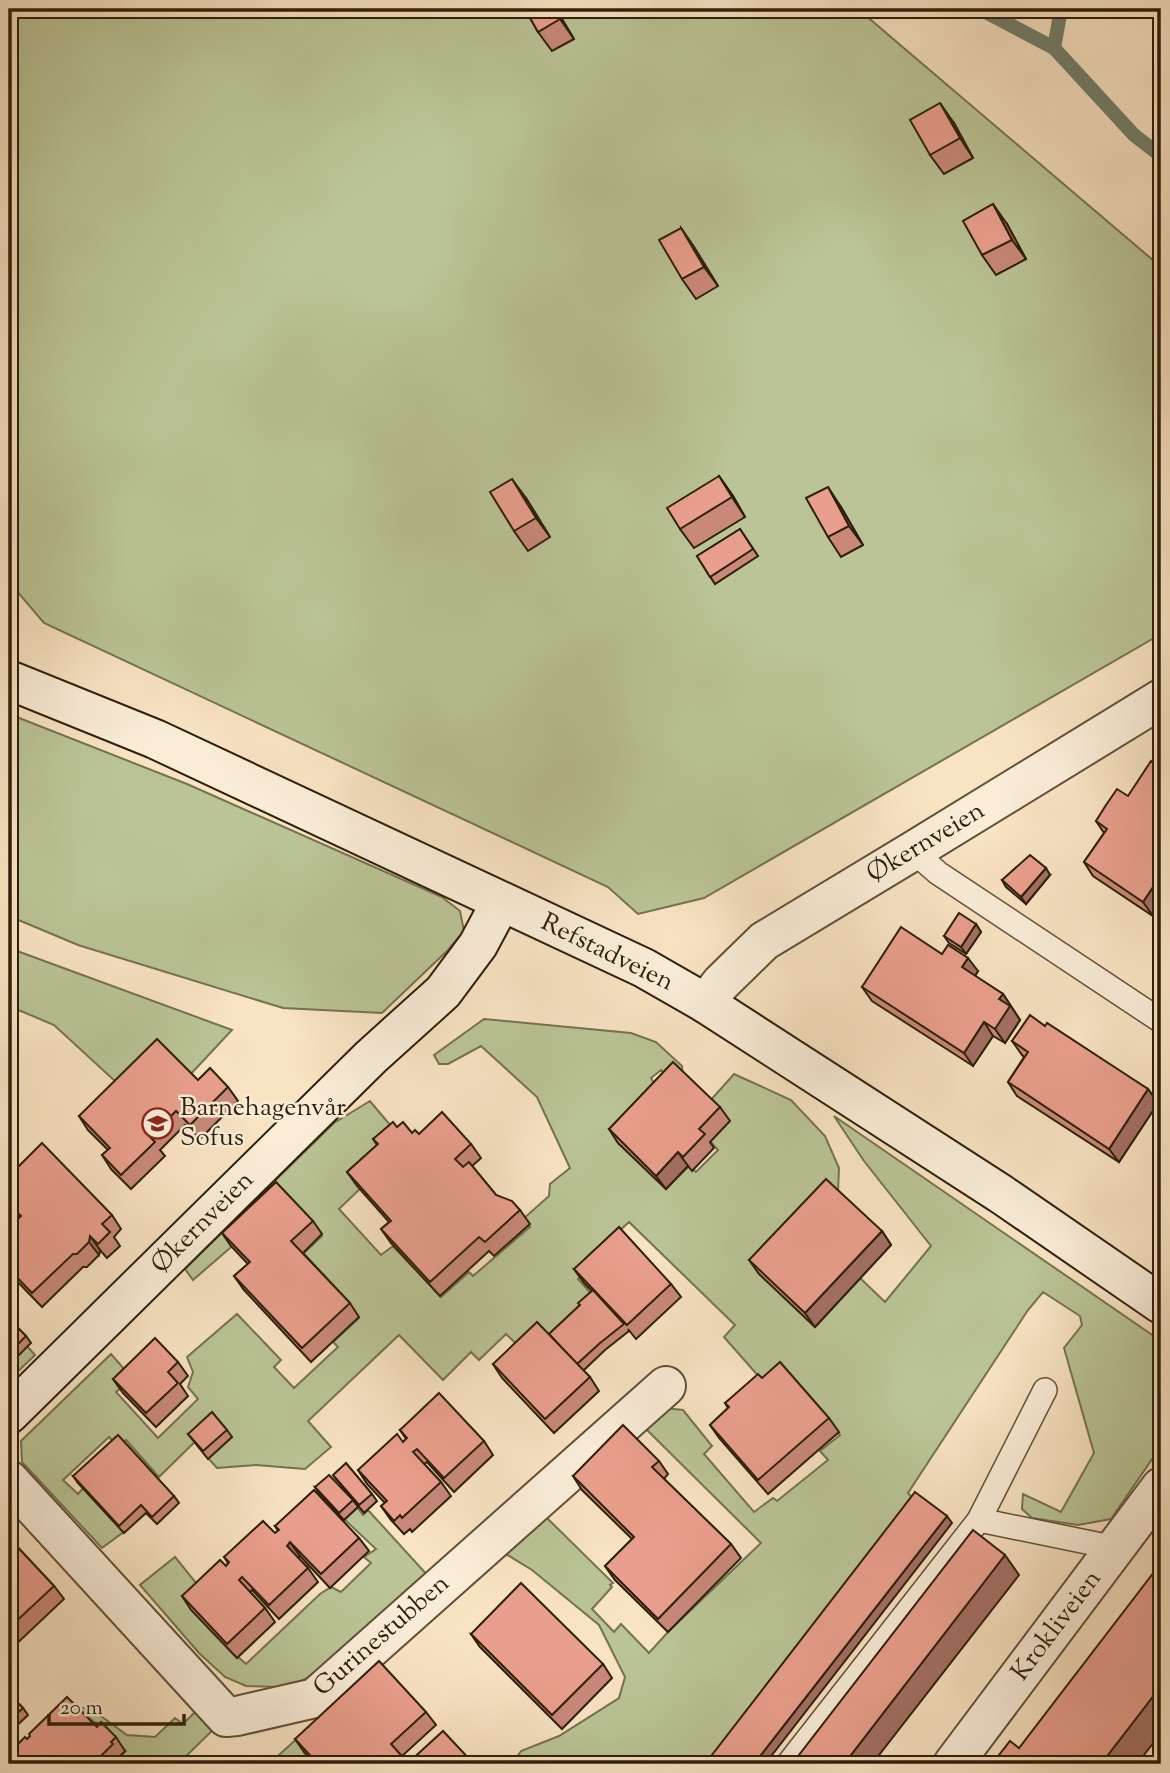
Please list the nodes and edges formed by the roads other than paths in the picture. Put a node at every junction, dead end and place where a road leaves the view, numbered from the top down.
1 (9, 680) edge
2 (1161, 699) edge
3 (913, 851) junction
4 (501, 902) junction
5 (705, 1003) junction
6 (1161, 1021) edge
7 (1161, 1304) edge
8 (666, 1386) dead end
9 (1045, 1390) dead end
10 (9, 1414) edge
11 (9, 1480) edge
12 (1161, 1487) edge
13 (979, 1520) junction
14 (1116, 1548) junction
15 (788, 1764) edge
16 (953, 1764) edge

1 - 4 street, Refstadveien
2 - 3 street, Økernveien
3 - 5 street, Økernveien
3 - 6 lane
4 - 5 street, Refstadveien
4 - 10 street, Økernveien
5 - 7 street, Refstadveien
8 - 11 street, Gurinestubben
9 - 13 lane
12 - 14 street, Krokliveien
13 - 14 lane
13 - 15 lane
14 - 16 street, Krokliveien

